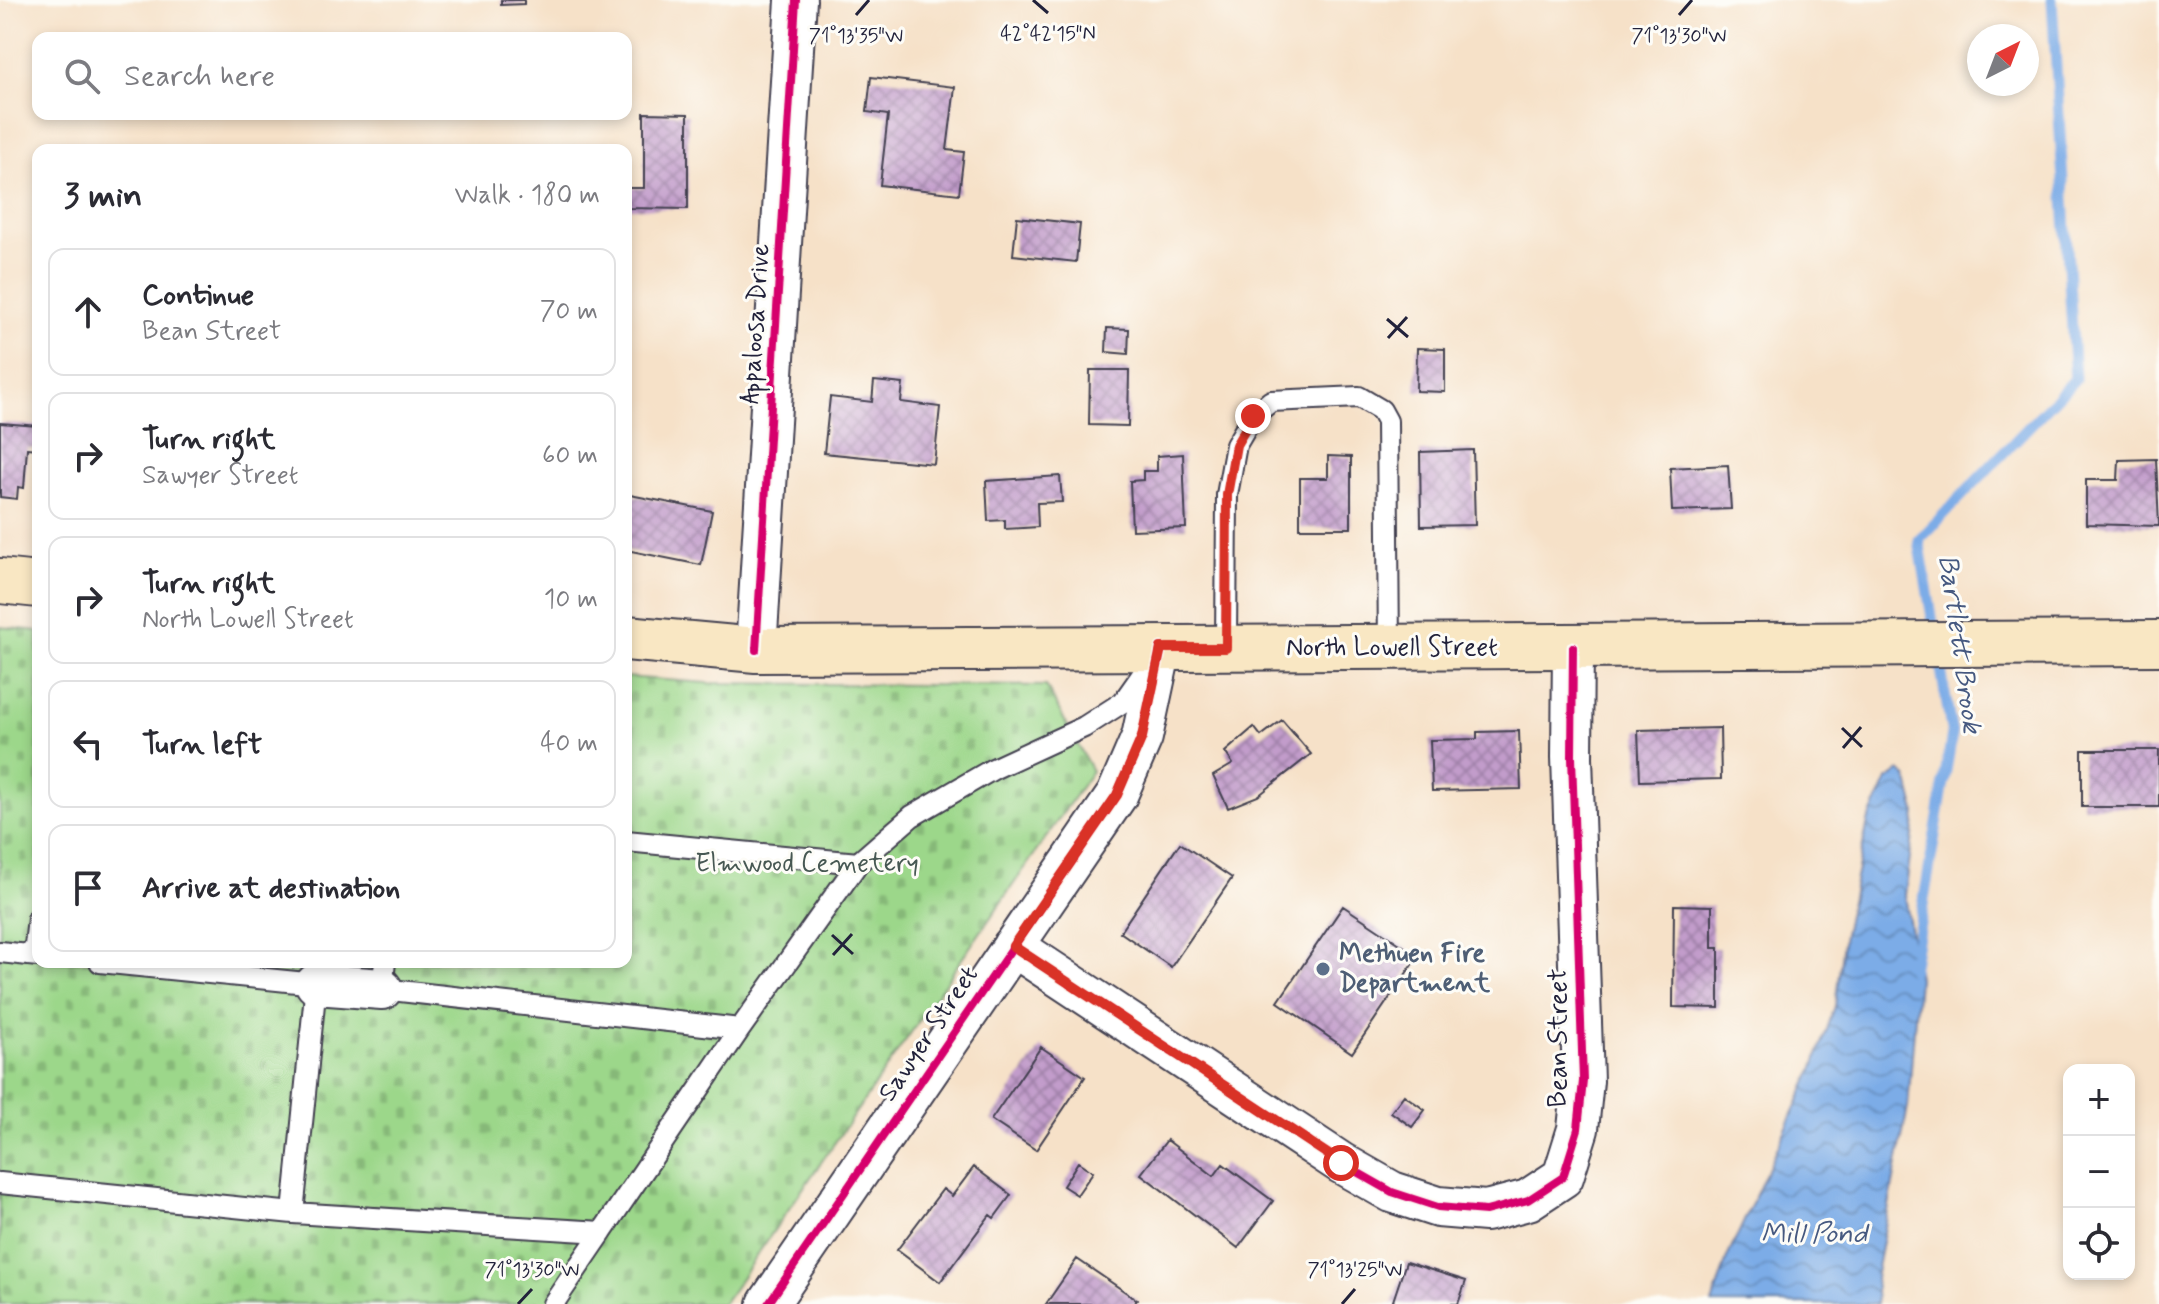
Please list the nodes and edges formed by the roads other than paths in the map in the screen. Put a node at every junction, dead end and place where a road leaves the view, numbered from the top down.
1 (796, 0) edge
2 (0, 581) edge
3 (32, 584) edge
4 (632, 639) edge
5 (2159, 643) edge
6 (1573, 647) junction
7 (1161, 648) junction
8 (1226, 648) junction
9 (1389, 648) junction
10 (756, 650) junction
11 (632, 842) edge
12 (858, 863) junction
13 (1013, 946) junction
14 (0, 952) edge
15 (32, 956) edge
16 (159, 968) edge
17 (383, 976) edge
18 (316, 984) junction
19 (740, 1029) junction
20 (0, 1183) edge
21 (293, 1213) junction
22 (602, 1232) junction
23 (553, 1304) edge
24 (768, 1304) edge

1 - 10 street, Appaloosa Drive
2 - 3 main road
4 - 10 main road, North Lowell Street
5 - 6 main road, North Lowell Street
6 - 9 main road, North Lowell Street
6 - 13 street, Bean Street
7 - 8 main road, North Lowell Street
7 - 10 main road, North Lowell Street
7 - 12 lane
7 - 13 street, Sawyer Street
8 - 9 main road, North Lowell Street
8 - 9 lane
11 - 12 lane
12 - 19 lane
13 - 24 street, Sawyer Street
14 - 15 lane
16 - 18 lane
17 - 18 street
17 - 19 lane
18 - 21 lane
19 - 22 lane
20 - 21 lane
21 - 22 lane
22 - 23 lane

